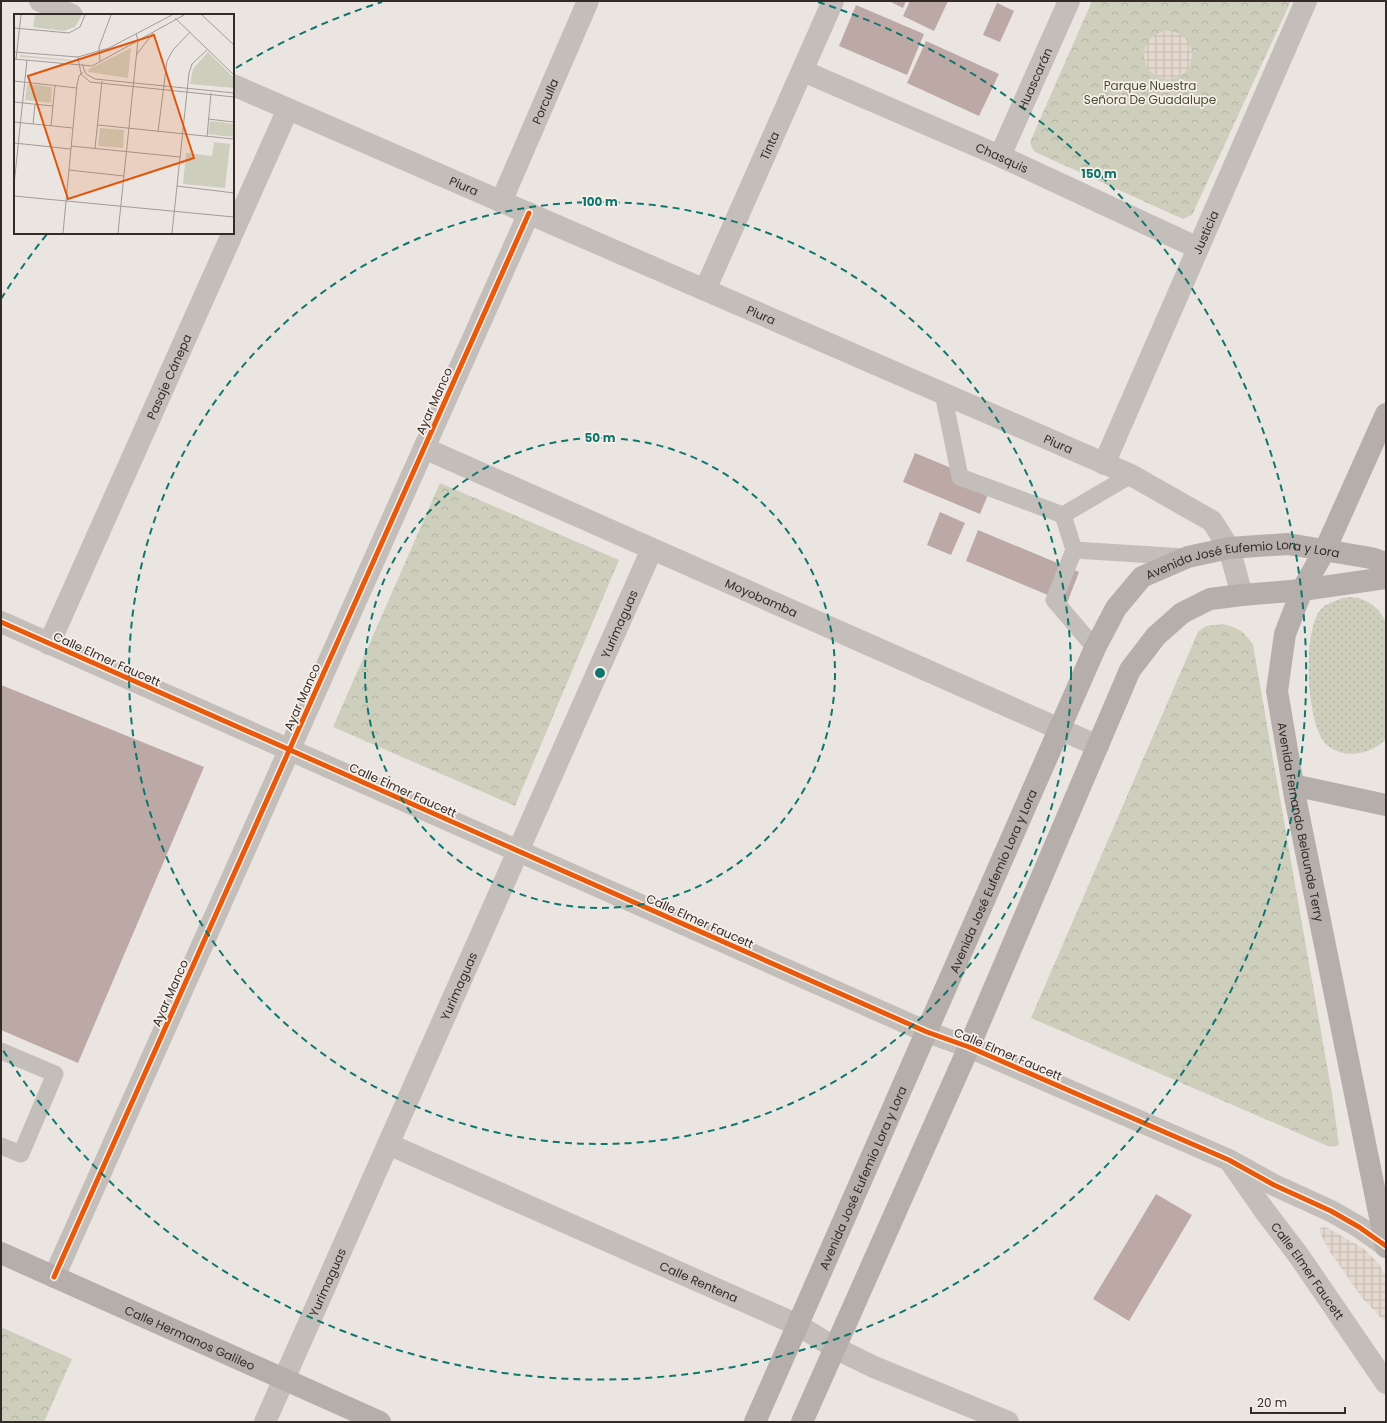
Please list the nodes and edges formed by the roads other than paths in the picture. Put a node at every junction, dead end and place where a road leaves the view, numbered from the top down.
1 (40, 1) edge
2 (588, 1) edge
3 (833, 1) edge
4 (1069, 1) edge
5 (1306, 1) edge
6 (70, 14) edge
7 (803, 71) junction
8 (234, 85) edge
9 (288, 109) junction
10 (1000, 156) junction
11 (501, 202) junction
12 (529, 213) junction
13 (234, 230) edge
14 (232, 234) edge
15 (1198, 248) junction
16 (705, 290) junction
17 (943, 393) junction
18 (1386, 414) edge
19 (424, 448) junction
20 (1104, 464) junction
21 (1131, 475) junction
22 (1063, 515) junction
23 (1230, 548) junction
24 (652, 549) junction
25 (1074, 550) junction
26 (1325, 550) junction
27 (1188, 557) junction
28 (1386, 564) edge
29 (1386, 578) edge
30 (1302, 590) junction
31 (1242, 595) junction
32 (1, 622) edge
33 (49, 644) junction
34 (1095, 648) junction
35 (1059, 730) junction
36 (1098, 746) junction
37 (290, 751) junction
38 (1293, 785) junction
39 (1386, 804) edge
40 (518, 851) junction
41 (927, 1032) junction
42 (969, 1047) junction
43 (1, 1051) edge
44 (388, 1144) junction
45 (1, 1146) edge
46 (1229, 1160) junction
47 (1386, 1246) edge
48 (1, 1253) edge
49 (54, 1277) junction
50 (798, 1325) junction
51 (835, 1348) junction
52 (284, 1379) junction
53 (1386, 1383) edge
54 (265, 1422) edge
55 (380, 1422) edge
56 (755, 1422) edge
57 (802, 1422) edge
58 (1008, 1422) edge

1 - 6 street
2 - 11 street, Porculla
3 - 7 street, Tinta
4 - 10 street, Huascarán
5 - 15 street, Justicia
7 - 10 street, Chasquis
7 - 16 street, Tinta
8 - 9 street, Piura
9 - 11 street, Piura
9 - 13 street, Pasaje Cánepa
10 - 15 street, Chasquis
11 - 12 street, Piura
12 - 16 street, Piura
12 - 19 street, Ayar Manco
14 - 33 street, Pasaje Cánepa
15 - 20 street, Justicia
16 - 17 street, Piura
17 - 20 street, Piura
17 - 22 lane
18 - 26 main road, Avenida Fernando Belaunde Terry
19 - 24 street, Moyobamba
19 - 37 street, Ayar Manco
20 - 21 street, Piura
21 - 22 lane
21 - 23 street, Piura
22 - 25 lane
23 - 26 main road, Avenida José Eufemio Lora y Lora
23 - 27 main road, Avenida José Eufemio Lora y Lora
23 - 31 street, Piura
24 - 35 street, Moyobamba
24 - 40 street, Yurimaguas
25 - 27 lane
25 - 34 lane
26 - 28 main road, Avenida José Eufemio Lora y Lora
26 - 30 main road, Avenida Fernando Belaunde Terry
27 - 34 main road, Avenida José Eufemio Lora y Lora
29 - 30 main road
30 - 31 main road
30 - 38 main road, Avenida Fernando Belaunde Terry
31 - 36 main road
32 - 33 street, Calle Elmer Faucett
33 - 37 street, Calle Elmer Faucett
34 - 35 main road, Avenida José Eufemio Lora y Lora
35 - 36 street, Moyobamba
35 - 41 main road, Avenida José Eufemio Lora y Lora
36 - 42 main road
37 - 40 street, Calle Elmer Faucett
37 - 49 street, Ayar Manco
38 - 39 main road
38 - 47 main road, Avenida Fernando Belaunde Terry
40 - 41 street, Calle Elmer Faucett
40 - 44 street, Yurimaguas
41 - 42 street, Calle Elmer Faucett
41 - 50 main road, Avenida José Eufemio Lora y Lora
42 - 46 street, Calle Elmer Faucett
42 - 51 main road
43 - 45 lane
44 - 50 street, Calle Rentena
44 - 52 street, Yurimaguas
46 - 47 street, Calle Elmer Faucett
46 - 53 street, Calle Elmer Faucett
48 - 49 main road, Calle Hermanos Galileo
49 - 52 main road, Calle Hermanos Galileo
50 - 51 street, Calle Rentena
50 - 56 main road, Avenida José Eufemio Lora y Lora
51 - 57 main road
51 - 58 street, Calle Rentena
52 - 54 street, Yurimaguas
52 - 55 main road, Calle Hermanos Galileo

